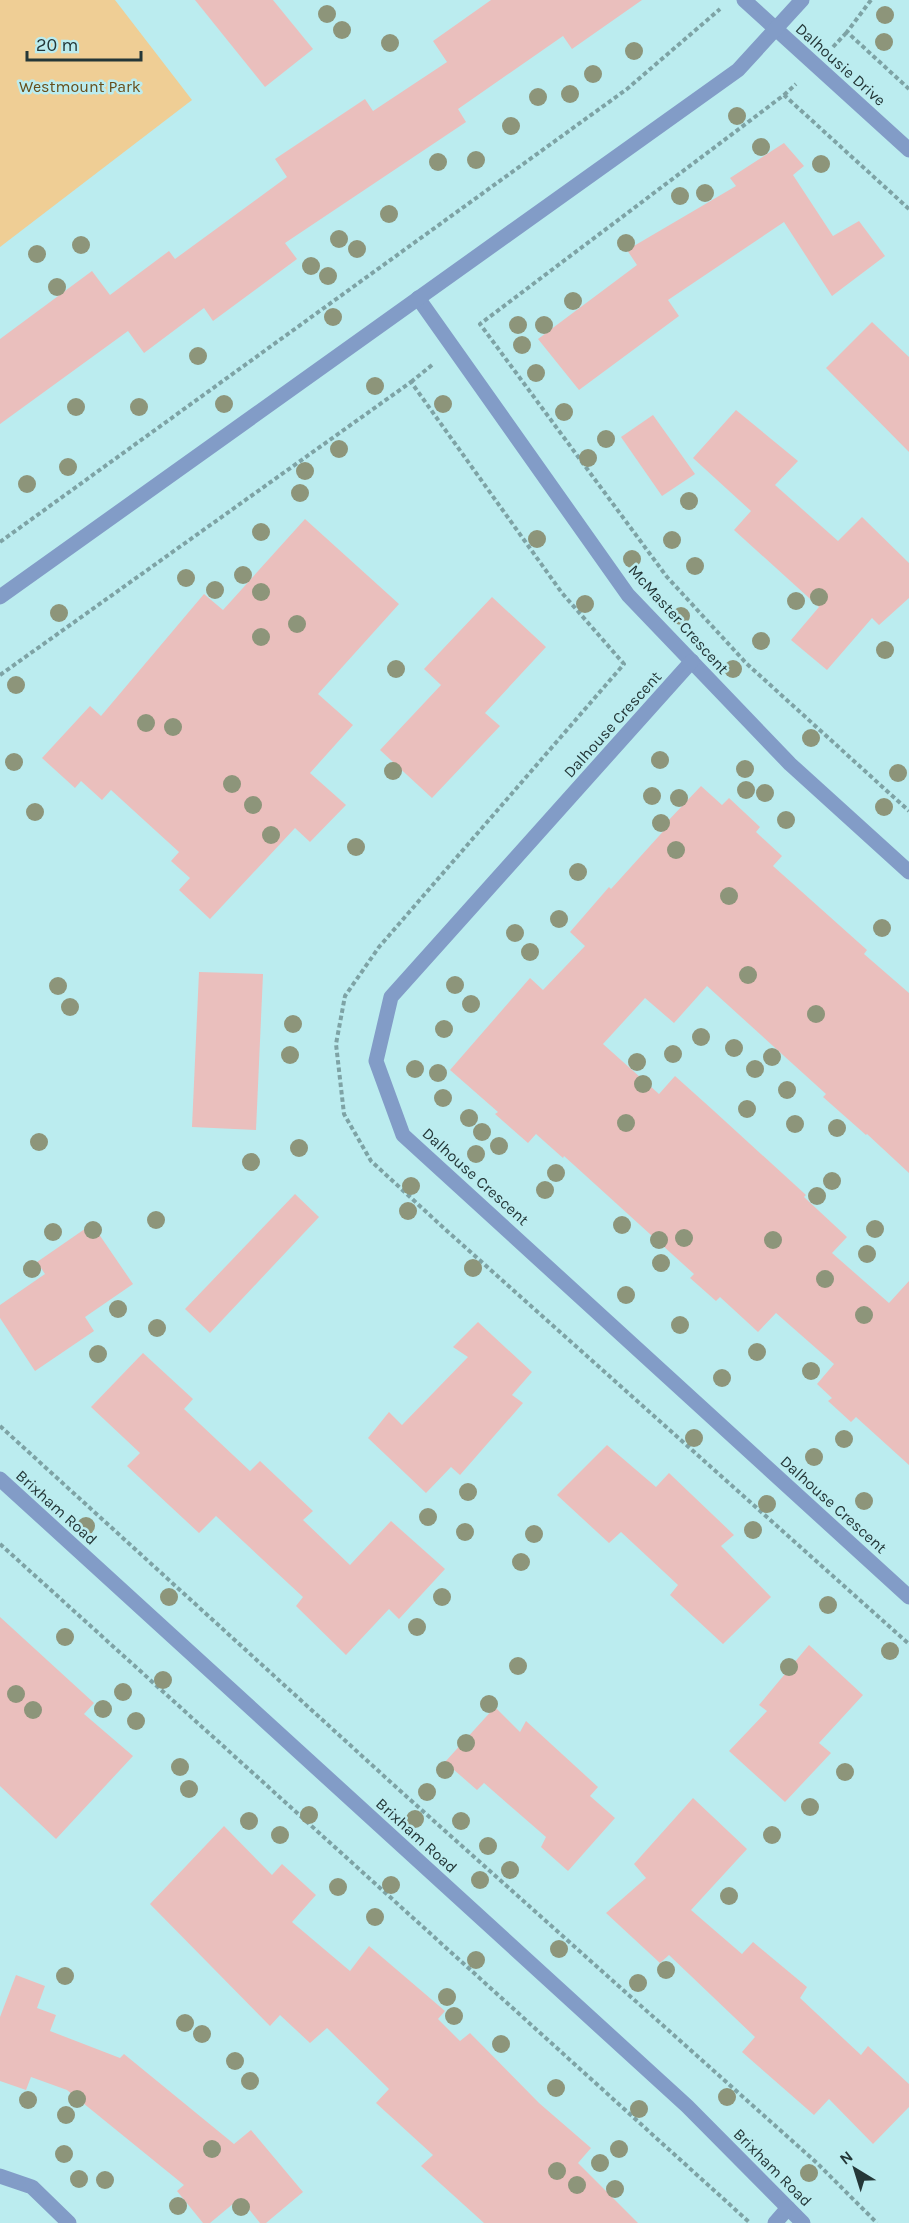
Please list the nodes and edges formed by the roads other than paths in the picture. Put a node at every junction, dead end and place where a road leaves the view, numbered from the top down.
1 (744, 0) edge
2 (802, 0) edge
3 (775, 29) junction
4 (909, 150) edge
5 (418, 298) junction
6 (0, 597) edge
7 (692, 661) junction
8 (909, 873) edge
9 (0, 1479) edge
10 (909, 1597) edge
11 (0, 2176) edge
12 (788, 2208) junction
13 (69, 2223) edge
14 (775, 2223) edge
15 (803, 2223) edge

1 - 3 street, Dalhousie Drive
2 - 3 street
3 - 4 street, Dalhousie Drive
3 - 5 street
5 - 6 street
5 - 7 street, McMaster Crescent
7 - 8 street, McMaster Crescent
7 - 10 street, Dalhouse Crescent
9 - 12 street, Brixham Road
11 - 13 street
12 - 14 street
12 - 15 street, Brixham Road

